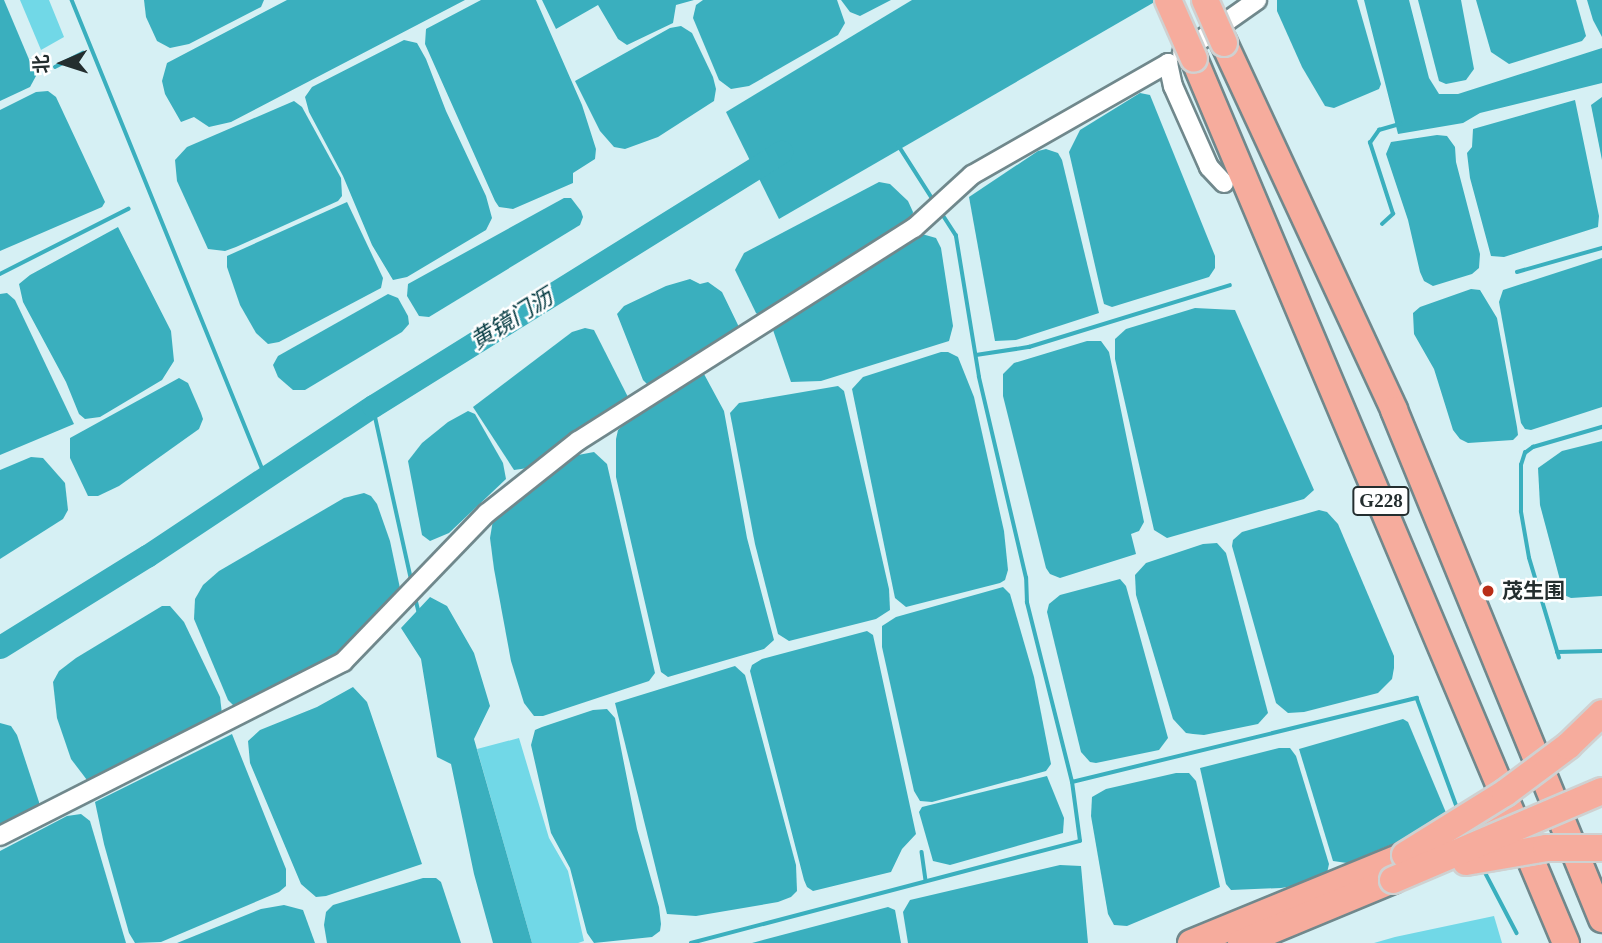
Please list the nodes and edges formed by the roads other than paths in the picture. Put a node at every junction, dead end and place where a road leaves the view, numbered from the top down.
1 (1168, 0) edge
2 (1205, 0) edge
3 (1257, 0) edge
4 (1168, 63) junction
5 (1224, 183) dead end
6 (1602, 713) edge
7 (1602, 773) edge
8 (1602, 791) edge
9 (0, 836) edge
10 (1602, 848) edge
11 (1405, 855) junction
12 (1393, 880) junction
13 (1602, 919) edge
14 (1240, 937) edge
15 (1191, 943) edge
16 (1566, 943) edge

1 - 16 highway, G228, bridge
2 - 13 highway, G228, bridge
3 - 4 street
4 - 5 street
4 - 9 street
6 - 11 highway, bridge
7 - 11 highway, bridge
8 - 12 highway, bridge
10 - 12 highway, bridge
11 - 14 highway
12 - 14 highway
14 - 15 highway

